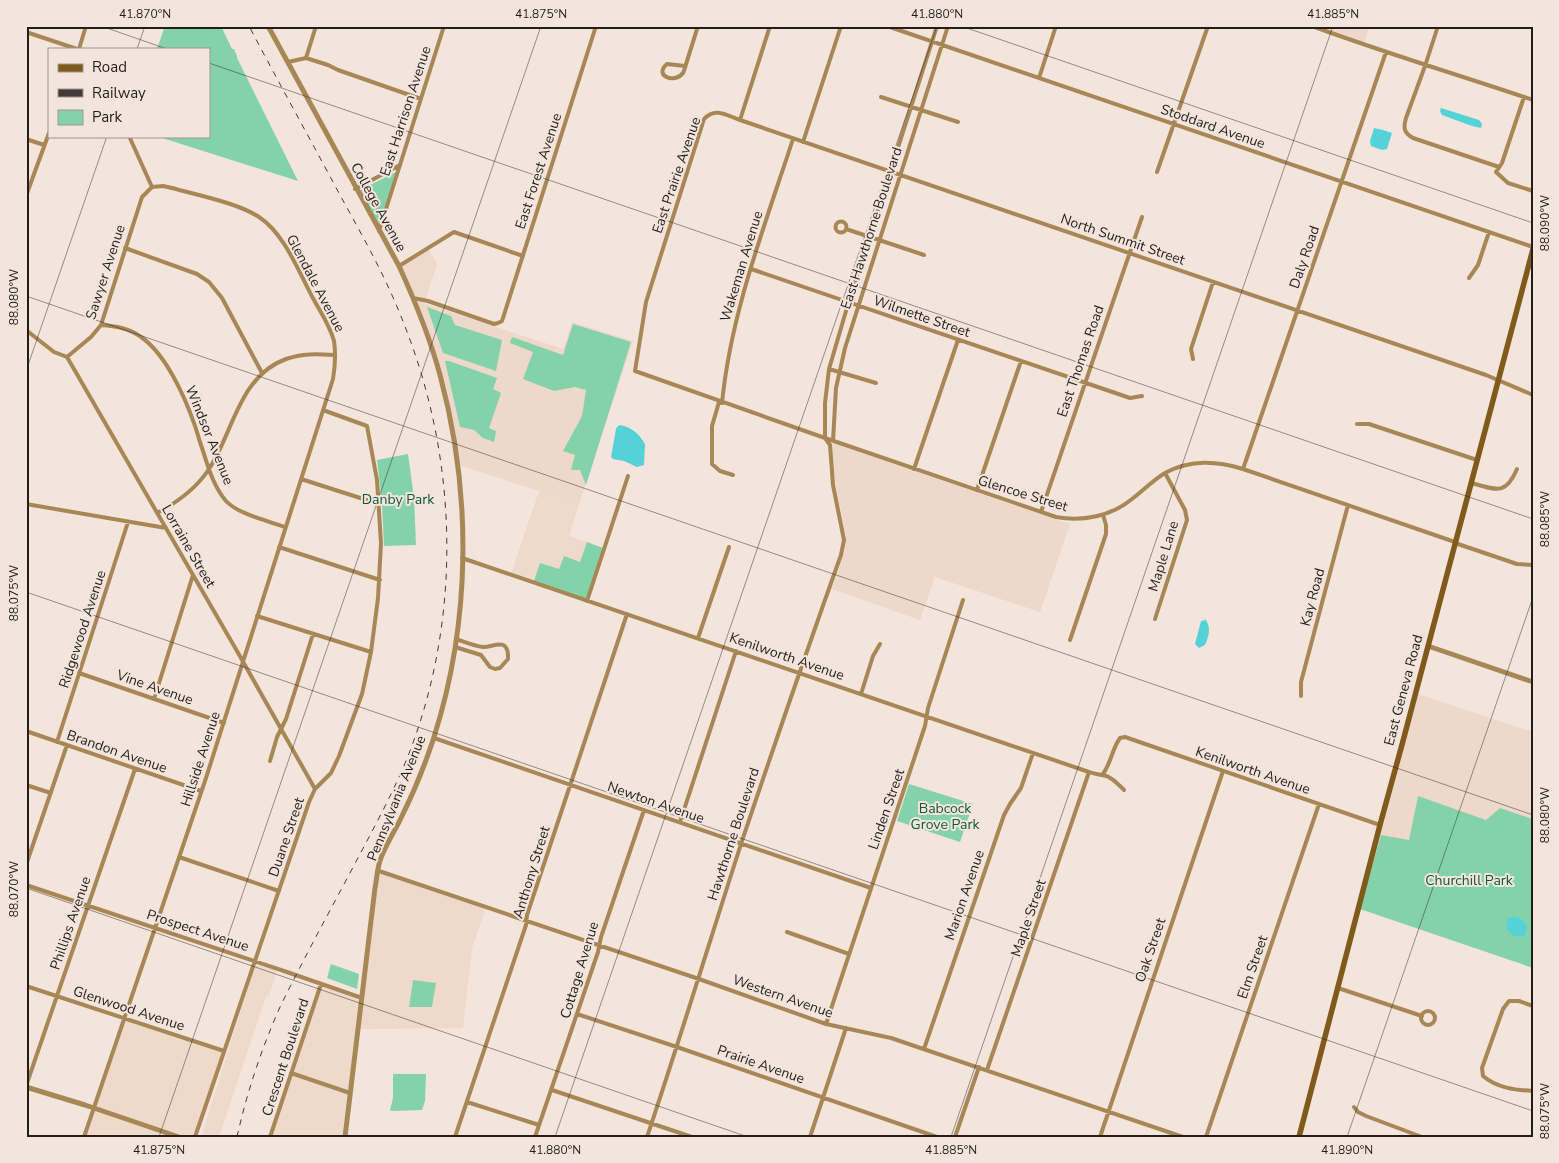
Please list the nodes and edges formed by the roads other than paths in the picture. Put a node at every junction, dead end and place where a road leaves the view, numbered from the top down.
1 (86, 26) edge
2 (268, 26) edge
3 (316, 26) edge
4 (596, 26) edge
5 (698, 26) edge
6 (770, 26) edge
7 (841, 26) edge
8 (886, 26) edge
9 (937, 26) edge
10 (948, 26) edge
11 (1056, 26) edge
12 (1208, 26) edge
13 (1312, 26) edge
14 (1438, 26) edge
15 (442, 27) edge
16 (26, 32) edge
17 (932, 42) junction
18 (942, 45) junction
19 (75, 48) edge
20 (78, 48) edge
21 (1386, 52) junction
22 (306, 58) junction
23 (288, 62) junction
24 (685, 66) junction
25 (1425, 66) junction
26 (1039, 78) junction
27 (881, 97) dead end
28 (1524, 97) junction
29 (421, 98) junction
30 (1533, 100) edge
31 (911, 107) junction
32 (921, 110) junction
33 (740, 120) junction
34 (958, 122) dead end
35 (1173, 124) junction
36 (48, 135) edge
37 (130, 138) edge
38 (26, 139) edge
39 (793, 139) junction
40 (803, 142) junction
41 (44, 145) junction
42 (400, 165) junction
43 (1499, 167) junction
44 (890, 172) junction
45 (1157, 172) dead end
46 (900, 175) junction
47 (1342, 182) junction
48 (152, 187) junction
49 (355, 188) junction
50 (1533, 191) edge
51 (26, 196) edge
52 (1142, 217) dead end
53 (846, 229) dead end
54 (379, 231) junction
55 (1489, 232) junction
56 (869, 237) junction
57 (879, 241) junction
58 (125, 248) junction
59 (1533, 248) edge
60 (1129, 253) junction
61 (924, 255) dead end
62 (523, 256) junction
63 (398, 266) junction
64 (751, 269) junction
65 (1469, 278) dead end
66 (1213, 282) junction
67 (413, 298) junction
68 (849, 303) junction
69 (858, 306) junction
70 (1298, 310) junction
71 (101, 325) junction
72 (26, 330) edge
73 (958, 340) junction
74 (335, 355) junction
75 (67, 357) junction
76 (1193, 358) dead end
77 (1021, 361) junction
78 (830, 370) junction
79 (635, 371) joint
80 (840, 372) junction
81 (262, 374) junction
82 (1498, 380) junction
83 (1085, 382) junction
84 (876, 383) dead end
85 (330, 386) joint
86 (1533, 395) edge
87 (1142, 396) dead end
88 (722, 403) junction
89 (448, 409) joint
90 (323, 410) junction
91 (1357, 424) dead end
92 (825, 438) junction
93 (833, 441) junction
94 (1477, 460) junction
95 (914, 469) junction
96 (1243, 469) junction
97 (1517, 469) dead end
98 (209, 470) junction
99 (1166, 473) junction
100 (734, 475) dead end
101 (628, 476) dead end
102 (301, 479) junction
103 (1470, 483) junction
104 (977, 490) junction
105 (26, 504) edge
106 (379, 504) junction
107 (1348, 505) junction
108 (1041, 512) junction
109 (157, 513) junction
110 (1103, 515) junction
111 (128, 522) junction
112 (285, 527) junction
113 (166, 528) junction
114 (1455, 542) junction
115 (279, 547) junction
116 (729, 547) dead end
117 (462, 558) junction
118 (1533, 565) edge
119 (193, 575) junction
120 (380, 580) junction
121 (963, 600) dead end
122 (587, 601) junction
123 (626, 614) junction
124 (257, 616) junction
125 (1154, 619) dead end
126 (313, 634) junction
127 (698, 638) junction
128 (456, 639) junction
129 (1070, 640) dead end
130 (880, 644) dead end
131 (1428, 646) junction
132 (455, 647) junction
133 (736, 651) junction
134 (371, 652) junction
135 (243, 663) junction
136 (799, 672) junction
137 (79, 673) junction
138 (1533, 682) edge
139 (861, 694) junction
140 (1301, 696) dead end
141 (154, 699) junction
142 (926, 716) junction
143 (224, 723) junction
144 (282, 729) junction
145 (26, 731) edge
146 (434, 738) junction
147 (57, 742) junction
148 (67, 745) junction
149 (1032, 753) junction
150 (270, 761) dead end
151 (135, 769) junction
152 (1089, 772) junction
153 (1223, 772) junction
154 (1103, 774) junction
155 (26, 785) edge
156 (570, 785) junction
157 (315, 789) junction
158 (1124, 790) dead end
159 (201, 791) junction
160 (51, 793) junction
161 (1319, 804) junction
162 (644, 810) junction
163 (680, 822) junction
164 (1380, 825) junction
165 (742, 843) junction
166 (179, 857) junction
167 (26, 865) edge
168 (378, 871) junction
169 (26, 885) edge
170 (871, 888) junction
171 (279, 891) junction
172 (88, 906) junction
173 (527, 920) junction
174 (155, 928) junction
175 (787, 932) dead end
176 (599, 945) junction
177 (849, 954) junction
178 (255, 961) junction
179 (698, 979) junction
180 (321, 984) junction
181 (26, 986) edge
182 (1338, 988) junction
183 (57, 996) junction
184 (362, 998) junction
185 (1533, 1006) edge
186 (577, 1014) junction
187 (1422, 1016) dead end
188 (124, 1017) junction
189 (826, 1024) junction
190 (846, 1028) junction
191 (677, 1047) junction
192 (924, 1048) junction
193 (224, 1051) junction
194 (979, 1067) junction
195 (987, 1070) junction
196 (291, 1072) junction
197 (26, 1086) edge
198 (552, 1090) junction
199 (1533, 1091) edge
200 (350, 1093) junction
201 (823, 1097) junction
202 (467, 1102) junction
203 (1354, 1107) dead end
204 (94, 1108) junction
205 (1108, 1111) junction
206 (652, 1122) junction
207 (539, 1125) junction
208 (84, 1137) edge
209 (179, 1137) edge
210 (195, 1137) edge
211 (270, 1137) edge
212 (346, 1137) edge
213 (455, 1137) edge
214 (535, 1137) edge
215 (647, 1137) edge
216 (692, 1137) edge
217 (810, 1137) edge
218 (938, 1137) edge
219 (955, 1137) edge
220 (1100, 1137) edge
221 (1182, 1137) edge
222 (1206, 1137) edge
223 (1299, 1137) edge
224 (1422, 1137) edge

1 - 20 street
2 - 23 street, College Avenue
3 - 22 street
4 - 62 street, East Forest Avenue
5 - 24 street
6 - 33 street
7 - 40 street
8 - 17 street, Stoddard Avenue
9 - 17 street
10 - 18 street, East Hawthorne Boulevard
11 - 26 street
12 - 35 street
13 - 21 street
14 - 25 street
15 - 29 street, East Harrison Avenue
16 - 19 street
17 - 18 street, Stoddard Avenue
17 - 31 street
18 - 26 street, Stoddard Avenue
18 - 32 street, East Hawthorne Boulevard
21 - 25 street
21 - 47 street, Daly Road
22 - 23 street
22 - 29 street
23 - 49 street, College Avenue
24 - 24 street
25 - 28 street
25 - 43 street
26 - 35 street, Stoddard Avenue
27 - 31 street
28 - 30 street
28 - 43 street
29 - 42 street, East Harrison Avenue
31 - 32 street
31 - 44 street
32 - 34 street
32 - 46 street, East Hawthorne Boulevard
33 - 39 street, North Summit Street
33 - 79 street, East Prairie Avenue
35 - 45 street
35 - 47 street, Stoddard Avenue
36 - 41 street
37 - 48 street
38 - 41 street
39 - 40 street, North Summit Street
39 - 64 street, Wakeman Avenue
40 - 44 street, North Summit Street
41 - 51 street
42 - 49 street
42 - 54 street, East Harrison Avenue
43 - 50 street
44 - 46 street, North Summit Street
44 - 56 street
46 - 57 street, East Hawthorne Boulevard
46 - 60 street, North Summit Street
47 - 55 street, Stoddard Avenue
47 - 70 street, Daly Road
48 - 58 street, Sawyer Avenue
48 - 74 street, Glendale Avenue
49 - 54 street, College Avenue
52 - 60 street, East Thomas Road
53 - 56 street
54 - 63 street, College Avenue
55 - 59 street, Stoddard Avenue
55 - 65 street
56 - 57 street
56 - 68 street
57 - 61 street
57 - 69 street, East Hawthorne Boulevard
58 - 71 street, Sawyer Avenue
58 - 81 street
59 - 82 main road, East Geneva Road
60 - 66 street, North Summit Street
60 - 83 street, East Thomas Road
62 - 63 street
62 - 67 street, East Forest Avenue
63 - 67 street, College Avenue
64 - 68 street, Wilmette Street
64 - 88 street, Wakeman Avenue
66 - 70 street, North Summit Street
66 - 76 street
67 - 89 street, College Avenue
68 - 69 street, Wilmette Street
68 - 78 street
69 - 73 street, Wilmette Street
69 - 80 street, East Hawthorne Boulevard
70 - 82 street, North Summit Street
70 - 96 street, Daly Road
71 - 75 street, Sawyer Avenue
71 - 98 street, Windsor Avenue
72 - 75 street
73 - 77 street, Wilmette Street
73 - 95 street
74 - 81 street
74 - 85 street, Glendale Avenue
75 - 109 street, Lorraine Street
77 - 83 street, Wilmette Street
77 - 104 street
78 - 80 street
78 - 92 street
79 - 88 street, Glencoe Street
80 - 84 street
80 - 93 street, East Hawthorne Boulevard
81 - 98 street
82 - 86 street, North Summit Street
82 - 94 main road, East Geneva Road
83 - 87 street, Wilmette Street
83 - 108 street, East Thomas Road
85 - 90 street, Hillside Avenue
88 - 92 street, Glencoe Street
88 - 100 street, Wakeman Avenue
89 - 117 street, Pennsylvania Avenue
90 - 102 street, Hillside Avenue
90 - 106 street, Duane Street
91 - 94 street
92 - 93 street, Glencoe Street
92 - 136 street, Hawthorne Boulevard
93 - 95 street, Glencoe Street
94 - 103 main road, East Geneva Road
95 - 104 street, Glencoe Street
96 - 99 street, Glencoe Street
96 - 107 street, Glencoe Street
97 - 103 street
98 - 109 street
98 - 112 street, Windsor Avenue
99 - 110 street, Glencoe Street
99 - 125 street, Maple Lane
101 - 122 street
102 - 106 street
102 - 112 street, Hillside Avenue
103 - 114 main road, East Geneva Road
104 - 108 street, Glencoe Street
105 - 111 street
106 - 120 street, Duane Street
107 - 114 street, Glencoe Street
107 - 140 street, Kay Road
108 - 110 street, Glencoe Street
109 - 113 street, Lorraine Street
110 - 129 street
111 - 113 street
111 - 137 street, Ridgewood Avenue
112 - 115 street, Hillside Avenue
113 - 119 street, Lorraine Street
114 - 118 street, Glencoe Street
114 - 131 main road, East Geneva Road
115 - 120 street
115 - 124 street, Hillside Avenue
116 - 127 street
117 - 122 street, Kenilworth Avenue
117 - 128 street, Pennsylvania Avenue
119 - 135 street, Lorraine Street
119 - 141 street
120 - 134 street, Duane Street
121 - 142 street, Linden Street
122 - 123 street, Kenilworth Avenue
123 - 127 street, Kenilworth Avenue
123 - 156 street, Anthony Street
124 - 126 street
124 - 135 street, Hillside Avenue
126 - 134 street
126 - 144 street
127 - 133 street, Kenilworth Avenue
128 - 132 street, Pennsylvania Avenue
128 - 132 street
130 - 139 street
131 - 138 street
131 - 164 main road, East Geneva Road
132 - 146 street, Pennsylvania Avenue
133 - 136 street, Kenilworth Avenue
133 - 163 street
134 - 157 street, Duane Street
135 - 143 street, Hillside Avenue
135 - 144 street, Lorraine Street
136 - 139 street, Kenilworth Avenue
136 - 165 street, Hawthorne Boulevard
137 - 141 street, Vine Avenue
137 - 147 street, Ridgewood Avenue
139 - 142 street, Kenilworth Avenue
141 - 143 street, Vine Avenue
142 - 149 street, Kenilworth Avenue
142 - 170 street, Linden Street
143 - 159 street, Hillside Avenue
144 - 150 street
144 - 157 street, Lorraine Street
145 - 147 street, Brandon Avenue
146 - 156 street, Newton Avenue
146 - 168 street, Pennsylvania Avenue
147 - 148 street, Brandon Avenue
148 - 151 street, Brandon Avenue
148 - 160 street
149 - 152 street, Kenilworth Avenue
149 - 192 street, Marion Avenue
151 - 159 street, Brandon Avenue
151 - 172 street, Phillips Avenue
152 - 154 street, Kenilworth Avenue
152 - 195 street, Maple Street
153 - 154 street, Kenilworth Avenue
153 - 161 street, Kenilworth Avenue
153 - 205 street, Oak Street
154 - 158 street
155 - 160 street
156 - 162 street, Newton Avenue
156 - 173 street, Anthony Street
157 - 171 street, Duane Street
159 - 166 street, Hillside Avenue
160 - 167 street
161 - 164 street, Kenilworth Avenue
161 - 222 street, Elm Street
162 - 163 street, Newton Avenue
162 - 176 street, Cottage Avenue
163 - 165 street, Newton Avenue
164 - 182 main road, East Geneva Road
165 - 170 street, Newton Avenue
165 - 179 street, Hawthorne Boulevard
166 - 171 street
166 - 174 street, Hillside Avenue
168 - 173 street, Western Avenue
168 - 184 street, Pennsylvania Avenue
169 - 172 street, Prospect Avenue
170 - 177 street, Linden Street
171 - 178 street, Duane Street
172 - 174 street, Prospect Avenue
172 - 183 street, Phillips Avenue
173 - 176 street, Western Avenue
173 - 202 street, Anthony Street
174 - 178 street, Prospect Avenue
174 - 188 street, Hillside Avenue
175 - 177 street
176 - 179 street, Western Avenue
176 - 186 street, Cottage Avenue
177 - 189 street, Linden Street
178 - 180 street, Prospect Avenue
178 - 193 street, Duane Street
179 - 189 street, Western Avenue
179 - 191 street, Hawthorne Boulevard
180 - 184 street, Prospect Avenue
180 - 196 street, Crescent Boulevard
181 - 183 street, Glenwood Avenue
182 - 187 street
182 - 223 main road, East Geneva Road
183 - 188 street, Glenwood Avenue
183 - 197 street, Phillips Avenue
184 - 200 street, Pennsylvania Avenue
185 - 199 street
186 - 191 street, Prairie Avenue
186 - 198 street, Cottage Avenue
188 - 193 street, Glenwood Avenue
188 - 204 street, Hillside Avenue
189 - 190 street, Western Avenue
190 - 192 street, Western Avenue
190 - 201 street
191 - 201 street, Prairie Avenue
191 - 206 street, Hawthorne Boulevard
192 - 194 street, Western Avenue
193 - 210 street, Duane Street
194 - 195 street, Western Avenue
194 - 219 street
195 - 205 street, Western Avenue
196 - 200 street
196 - 211 street, Crescent Boulevard
197 - 204 street
198 - 206 street
198 - 207 street, Cottage Avenue
200 - 212 street, Pennsylvania Avenue
201 - 217 street
201 - 218 street, Prairie Avenue
202 - 207 street
202 - 213 street, Anthony Street
203 - 224 street
204 - 208 street, Hillside Avenue
204 - 209 street
205 - 220 street, Oak Street
205 - 221 street, Western Avenue
206 - 215 street, Hawthorne Boulevard
206 - 216 street
207 - 214 street, Cottage Avenue

